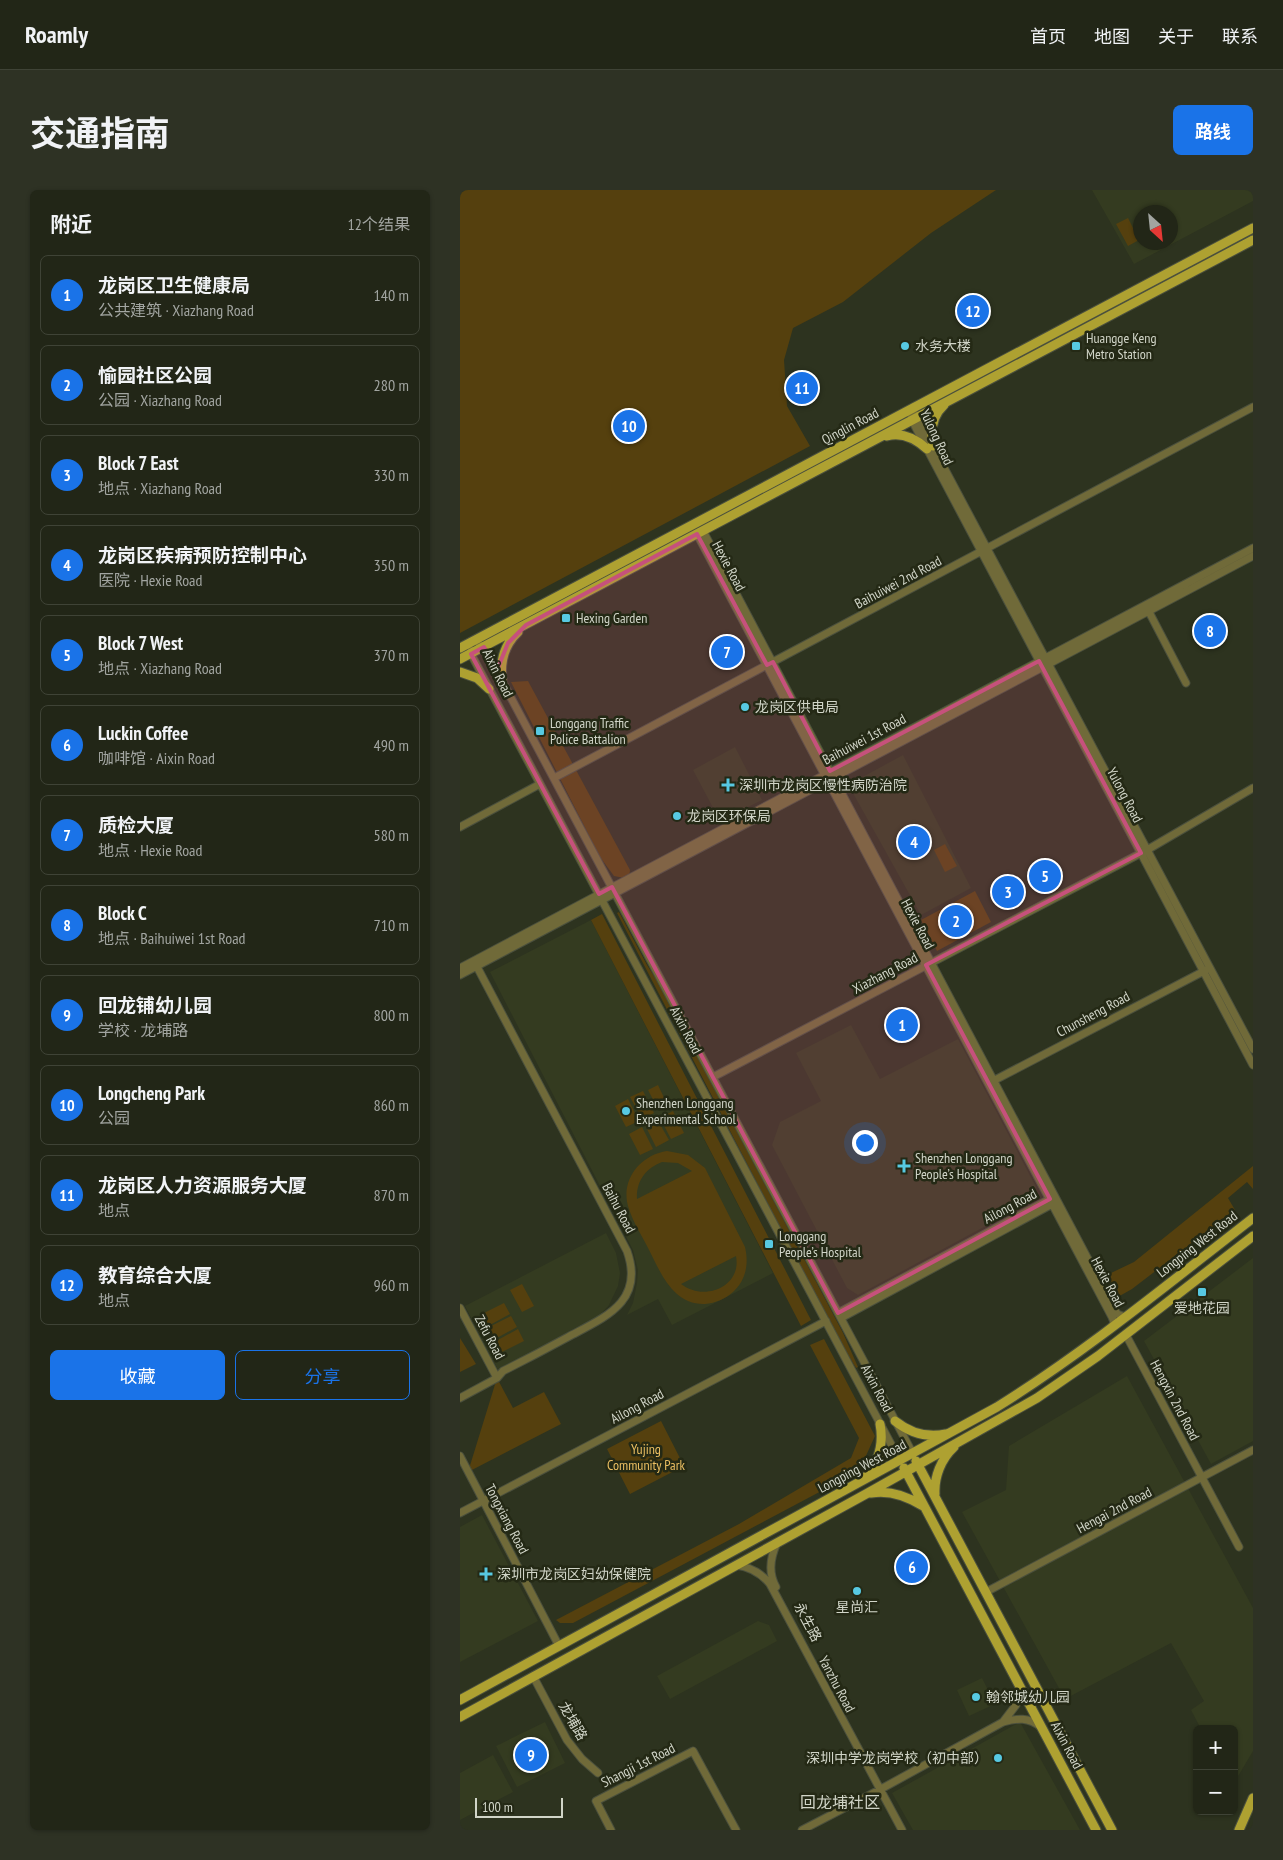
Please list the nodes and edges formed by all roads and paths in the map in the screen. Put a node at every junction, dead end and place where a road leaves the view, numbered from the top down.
1 (1251, 230) edge
2 (1253, 240) edge
3 (994, 365) junction
4 (998, 374) junction
5 (948, 401) junction
6 (1253, 407) edge
7 (910, 410) junction
8 (915, 419) junction
9 (879, 438) junction
10 (930, 447) junction
11 (700, 532) junction
12 (1253, 548) edge
13 (984, 550) junction
14 (1253, 556) edge
15 (1147, 608) junction
16 (526, 625) junction
17 (472, 641) junction
18 (484, 646) junction
19 (460, 648) edge
20 (471, 654) junction
21 (460, 659) edge
22 (1044, 662) junction
23 (770, 664) junction
24 (460, 672) edge
25 (502, 679) junction
26 (1186, 683) dead end
27 (490, 689) junction
28 (829, 776) junction
29 (554, 778) junction
30 (540, 784) junction
31 (1253, 788) edge
32 (460, 827) edge
33 (1144, 851) junction
34 (613, 890) junction
35 (600, 897) junction
36 (475, 963) junction
37 (929, 964) junction
38 (460, 968) edge
39 (1207, 969) junction
40 (460, 974) edge
41 (1253, 1049) edge
42 (1253, 1064) edge
43 (713, 1077) junction
44 (991, 1082) junction
45 (1053, 1201) junction
46 (1253, 1218) edge
47 (1253, 1236) edge
48 (460, 1308) edge
49 (839, 1316) junction
50 (1125, 1318) junction
51 (826, 1321) junction
52 (1112, 1327) junction
53 (1126, 1335) junction
54 (497, 1378) junction
55 (460, 1398) edge
56 (895, 1421) junction
57 (880, 1424) junction
58 (951, 1434) junction
59 (960, 1442) junction
60 (1253, 1450) edge
61 (913, 1454) junction
62 (460, 1456) edge
63 (900, 1461) junction
64 (918, 1465) junction
65 (906, 1472) junction
66 (1202, 1477) junction
67 (859, 1483) junction
68 (866, 1494) junction
69 (934, 1494) junction
70 (919, 1498) junction
71 (484, 1501) junction
72 (924, 1507) junction
73 (460, 1513) edge
74 (777, 1542) junction
75 (1239, 1547) dead end
76 (736, 1565) junction
77 (986, 1592) junction
78 (559, 1646) junction
79 (533, 1676) junction
80 (1020, 1686) junction
81 (460, 1700) edge
82 (460, 1717) edge
83 (1003, 1722) junction
84 (1041, 1727) junction
85 (598, 1773) dead end
86 (881, 1789) junction
87 (1253, 1798) edge
88 (1100, 1807) junction
89 (1093, 1827) edge
90 (611, 1830) edge
91 (736, 1830) edge
92 (802, 1830) edge
93 (902, 1830) edge
94 (1112, 1830) edge
95 (1119, 1830) edge
96 (1239, 1830) edge

1 - 2 main road
1 - 3 main road, Qinglin Road
2 - 4 main road, Qinglin Road
3 - 4 street
3 - 7 main road, Qinglin Road
4 - 5 main road, Qinglin Road
5 - 8 main road, Qinglin Road
5 - 10 main road
6 - 13 street, Baihuiwei 2nd Road
7 - 8 street, Yulong Road
7 - 17 main road, Qinglin Road
8 - 9 main road, Qinglin Road
8 - 10 street, Yulong Road
9 - 10 main road
9 - 11 main road, Qinglin Road
10 - 13 street, Yulong Road
11 - 16 main road, Qinglin Road
11 - 23 street, Hexie Road
12 - 15 street, Baihuiwei 1st Road
13 - 22 street, Yulong Road
13 - 23 street, Baihuiwei 2nd Road
14 - 15 street, Baihuiwei 1st Road
15 - 22 street, Baihuiwei 1st Road
15 - 26 street
16 - 18 main road, Qinglin Road
16 - 25 main road
17 - 18 street, Aixin Road
17 - 19 main road, Qinglin Road
17 - 20 street, Aixin Road
18 - 20 main road, Qinglin Road
18 - 25 street, Aixin Road
20 - 21 main road, Qinglin Road
20 - 27 street, Aixin Road
22 - 28 street, Baihuiwei 1st Road
22 - 33 street, Yulong Road
23 - 28 street, Hexie Road
23 - 29 street, Baihuiwei 2nd Road
24 - 27 main road
25 - 29 street, Aixin Road
27 - 30 street, Aixin Road
28 - 34 street, Baihuiwei 1st Road
28 - 37 street, Hexie Road
29 - 34 street, Aixin Road
30 - 32 street
30 - 35 street, Aixin Road
31 - 33 street, Xiazhang Road
33 - 37 street, Xiazhang Road
33 - 39 street, Yulong Road
34 - 35 street, Baihuiwei 1st Road
34 - 43 street, Aixin Road
35 - 36 street, Baihuiwei 1st Road
35 - 51 street, Aixin Road
36 - 38 street, Baihuiwei 1st Road
36 - 40 street, Baihuiwei 1st Road
36 - 54 street, Baihu Road
37 - 43 street, Xiazhang Road
37 - 44 street, Hexie Road
39 - 41 street, Yulong Road
39 - 42 street, Yulong Road
39 - 44 street, Chunsheng Road
43 - 49 street, Aixin Road
44 - 45 street, Hexie Road
45 - 49 street, Ailong Road
45 - 50 street, Hexie Road
45 - 52 street, Hexie Road
46 - 50 main road, Longping West Road
47 - 53 main road, Longping West Road
48 - 54 street, Zefu Road
49 - 56 street, Aixin Road
50 - 52 main road, Longping West Road
51 - 57 street, Aixin Road
51 - 71 street, Ailong Road
52 - 58 main road, Longping West Road
53 - 59 main road, Longping West Road
53 - 66 street, Hengxin 2nd Road
54 - 55 street, Baihu Road
56 - 58 main road
56 - 61 street, Aixin Road
57 - 63 street, Aixin Road
57 - 67 main road
58 - 61 main road, Longping West Road
59 - 64 main road, Longping West Road
59 - 69 main road
60 - 66 street, Hengai 2nd Road
61 - 63 main road, Longping West Road
61 - 64 main road, Aixin Road
62 - 71 street, Tongxiang Road
63 - 65 main road, Aixin Road
63 - 67 main road, Longping West Road
64 - 65 main road, Longping West Road
64 - 69 main road, Aixin Road
65 - 68 main road, Longping West Road
65 - 70 main road, Aixin Road
66 - 75 street, Hengxin 2nd Road
66 - 77 street, Hengai 2nd Road
67 - 78 main road, Longping West Road
68 - 72 main road
68 - 74 main road, Longping West Road
69 - 70 main road
69 - 77 main road, Aixin Road
70 - 72 main road, Aixin Road
71 - 73 street, Ailong Road
71 - 78 street, Tongxiang Road
72 - 80 main road, Aixin Road
74 - 76 main road, Longping West Road
74 - 86 street, 永生路
76 - 79 main road, Longping West Road
76 - 86 street, Yanzhu Road
77 - 88 main road, Aixin Road
78 - 81 main road, Longping West Road
79 - 82 main road, Longping West Road
79 - 85 street, 龙埔路
80 - 83 street
80 - 84 main road, Aixin Road
83 - 84 street
83 - 86 street
84 - 89 main road, Aixin Road
86 - 92 street
86 - 93 street, Yanzhu Road
87 - 96 main road
88 - 94 main road, Aixin Road
88 - 95 main road
90 - 91 street, Shangji 1st Road

